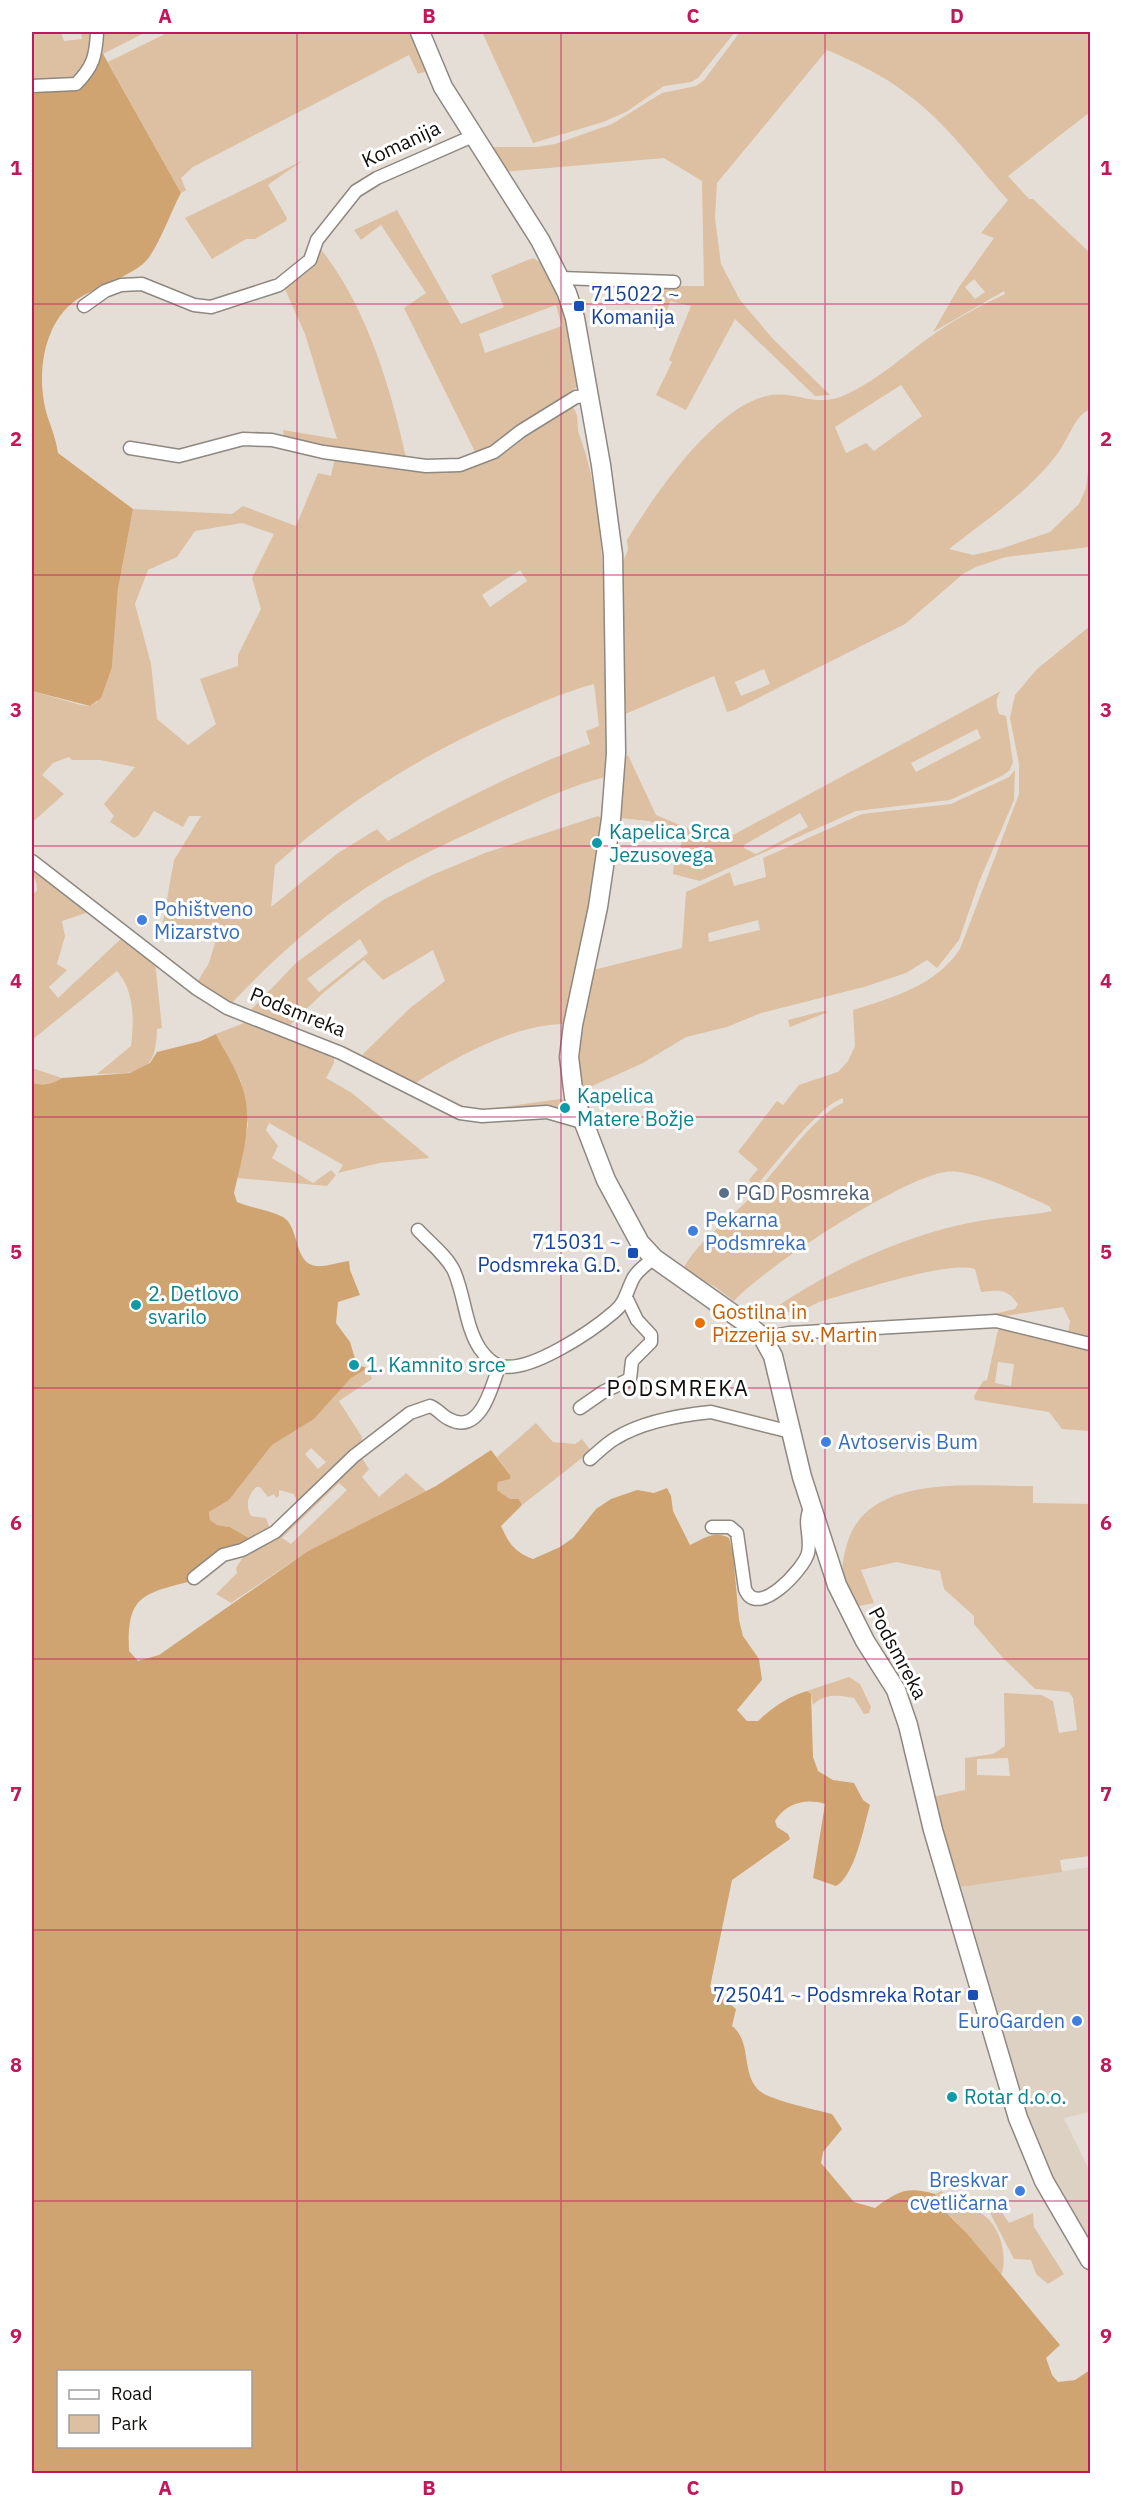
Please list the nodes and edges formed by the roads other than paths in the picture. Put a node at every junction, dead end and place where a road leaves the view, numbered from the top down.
1 (98, 32) edge
2 (420, 32) edge
3 (32, 86) edge
4 (473, 136) junction
5 (561, 278) junction
6 (674, 282) dead end
7 (84, 306) dead end
8 (589, 396) junction
9 (130, 448) dead end
10 (32, 861) edge
11 (569, 1057) joint
12 (582, 1122) junction
13 (418, 1230) dead end
14 (654, 1258) junction
15 (626, 1297) junction
16 (763, 1338) junction
17 (1090, 1344) edge
18 (499, 1366) junction
19 (580, 1408) dead end
20 (791, 1432) junction
21 (590, 1459) dead end
22 (811, 1506) junction
23 (712, 1527) dead end
24 (194, 1578) dead end
25 (1090, 2260) edge

1 - 3 street
2 - 4 street
4 - 5 street, Komanija
4 - 7 street, Komanija
5 - 6 street
5 - 8 street, Komanija
8 - 9 street
8 - 11 street, Komanija
10 - 12 street, Podsmreka
11 - 12 street, Podsmreka
12 - 14 street, Podsmreka
13 - 18 street
14 - 15 street
14 - 16 street, Podsmreka
15 - 18 street
15 - 19 street
16 - 17 street
16 - 20 street, Podsmreka
18 - 24 street
20 - 21 street
20 - 22 street, Podsmreka
22 - 23 street
22 - 25 street, Podsmreka

